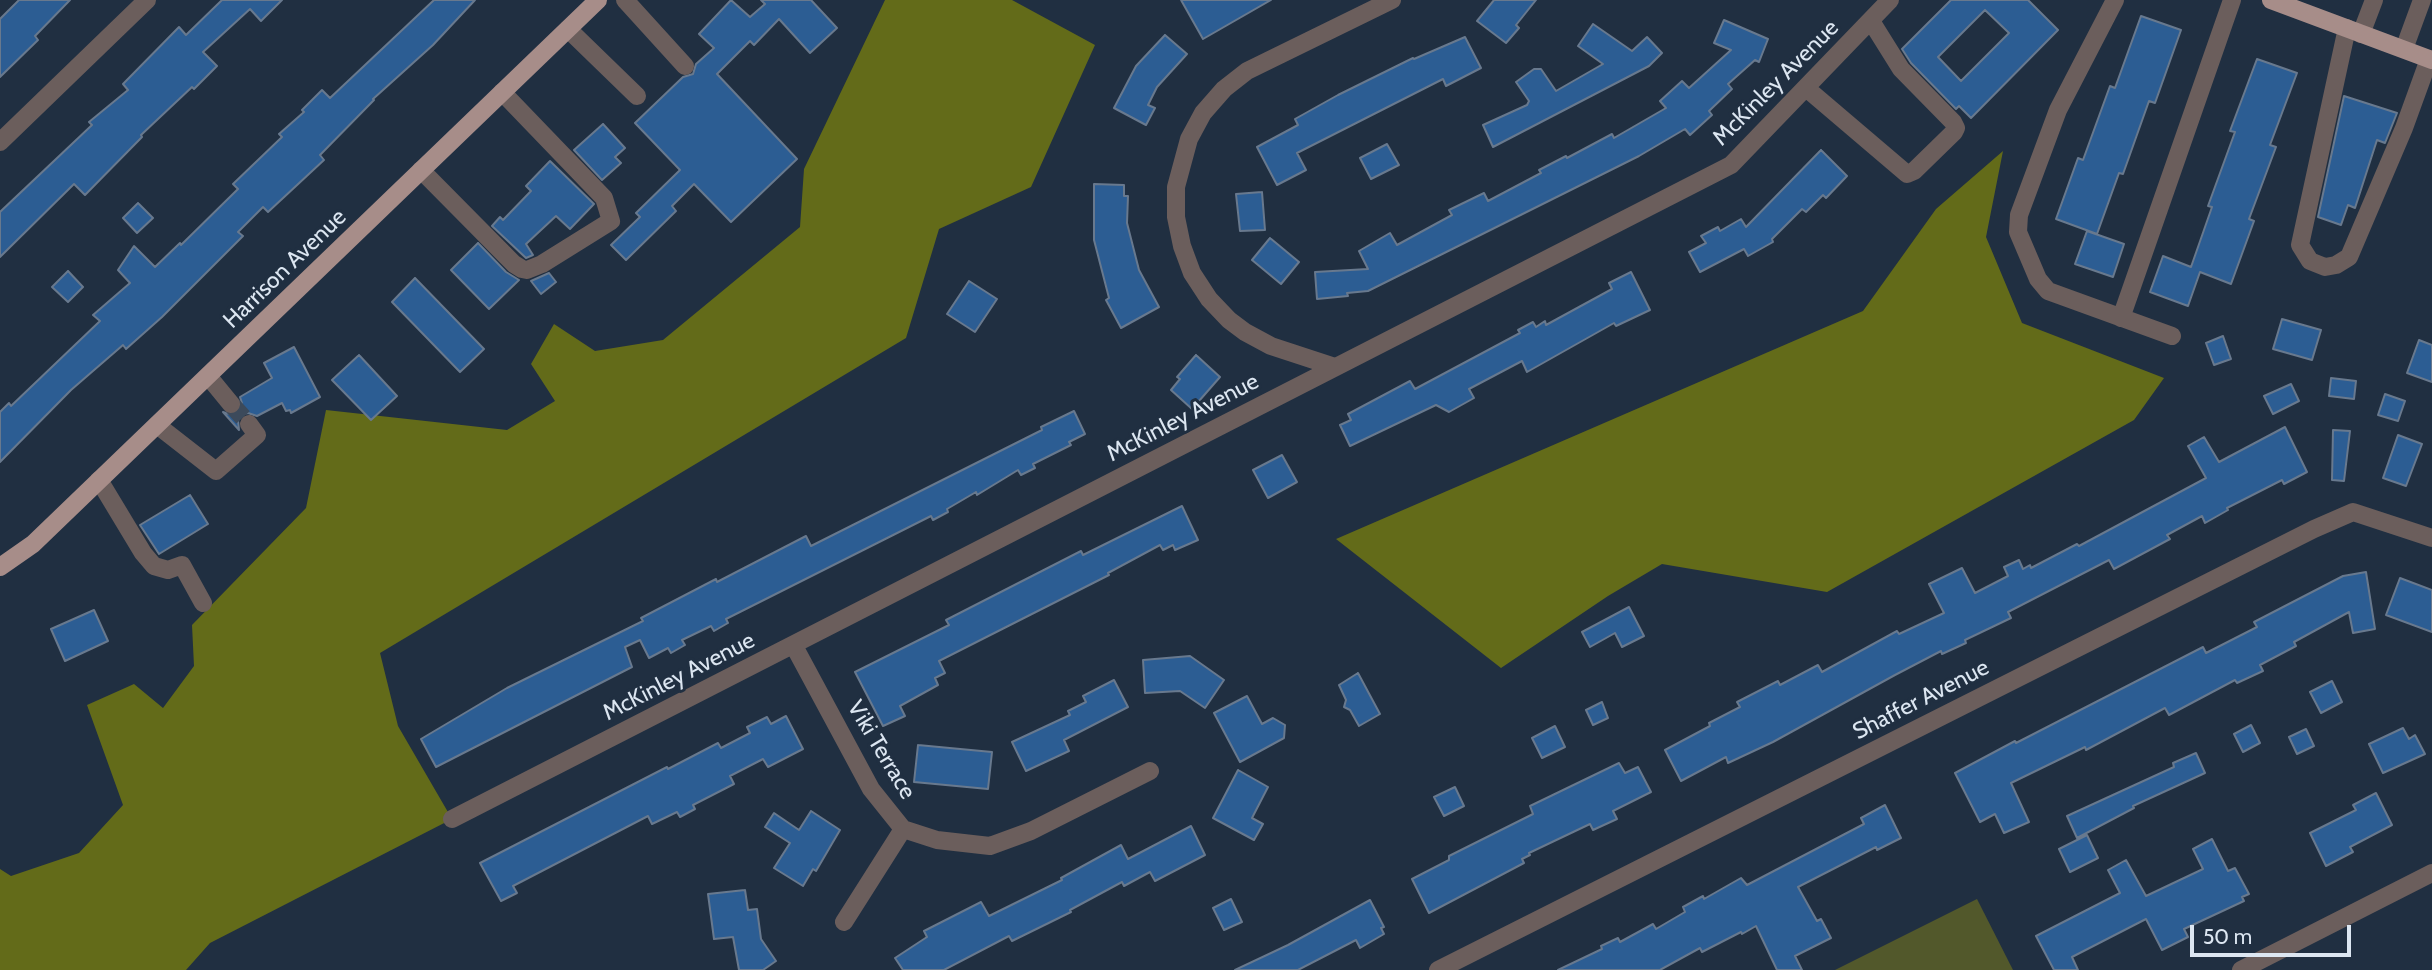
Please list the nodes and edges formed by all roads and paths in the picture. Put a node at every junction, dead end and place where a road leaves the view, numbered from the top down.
1 (147, 0) edge
2 (598, 0) edge
3 (625, 0) edge
4 (1392, 0) edge
5 (1890, 0) edge
6 (2115, 0) edge
7 (2232, 0) edge
8 (2271, 0) edge
9 (2374, 0) edge
10 (2422, 0) edge
11 (1871, 21) junction
12 (568, 29) junction
13 (2354, 31) junction
14 (2404, 49) junction
15 (2431, 60) edge
16 (685, 66) dead end
17 (1806, 88) junction
18 (502, 92) junction
19 (637, 96) dead end
20 (0, 142) edge
21 (421, 170) junction
22 (2121, 318) junction
23 (2172, 336) dead end
24 (1335, 368) junction
25 (208, 376) junction
26 (232, 404) tunnel mouth
27 (249, 424) dead end
28 (157, 425) junction
29 (99, 480) junction
30 (2432, 538) edge
31 (1, 564) edge
32 (203, 603) dead end
33 (794, 646) junction
34 (1150, 771) dead end
35 (453, 819) dead end
36 (904, 829) junction
37 (2432, 873) edge
38 (844, 922) dead end
39 (1438, 970) edge
40 (2241, 970) edge

1 - 20 street
2 - 12 main road, Harrison Avenue
3 - 16 street
4 - 24 street
5 - 11 street, McKinley Avenue
6 - 22 street
7 - 22 street
8 - 13 main road
9 - 13 street
10 - 14 street
11 - 17 street, McKinley Avenue
11 - 17 street
12 - 18 main road, Harrison Avenue
12 - 19 street
13 - 14 main road
13 - 15 street
14 - 15 main road
17 - 24 street, McKinley Avenue
18 - 21 main road, Harrison Avenue
18 - 21 street
21 - 25 main road, Harrison Avenue
22 - 23 street
24 - 33 street, McKinley Avenue
25 - 26 street
25 - 28 main road, Harrison Avenue
27 - 28 street
28 - 29 main road, Harrison Avenue
29 - 31 main road, Harrison Avenue
29 - 32 street
30 - 39 street, Shaffer Avenue
33 - 35 street, McKinley Avenue
33 - 36 street, Viki Terrace
34 - 36 street, Viki Terrace
36 - 38 street
37 - 40 street

